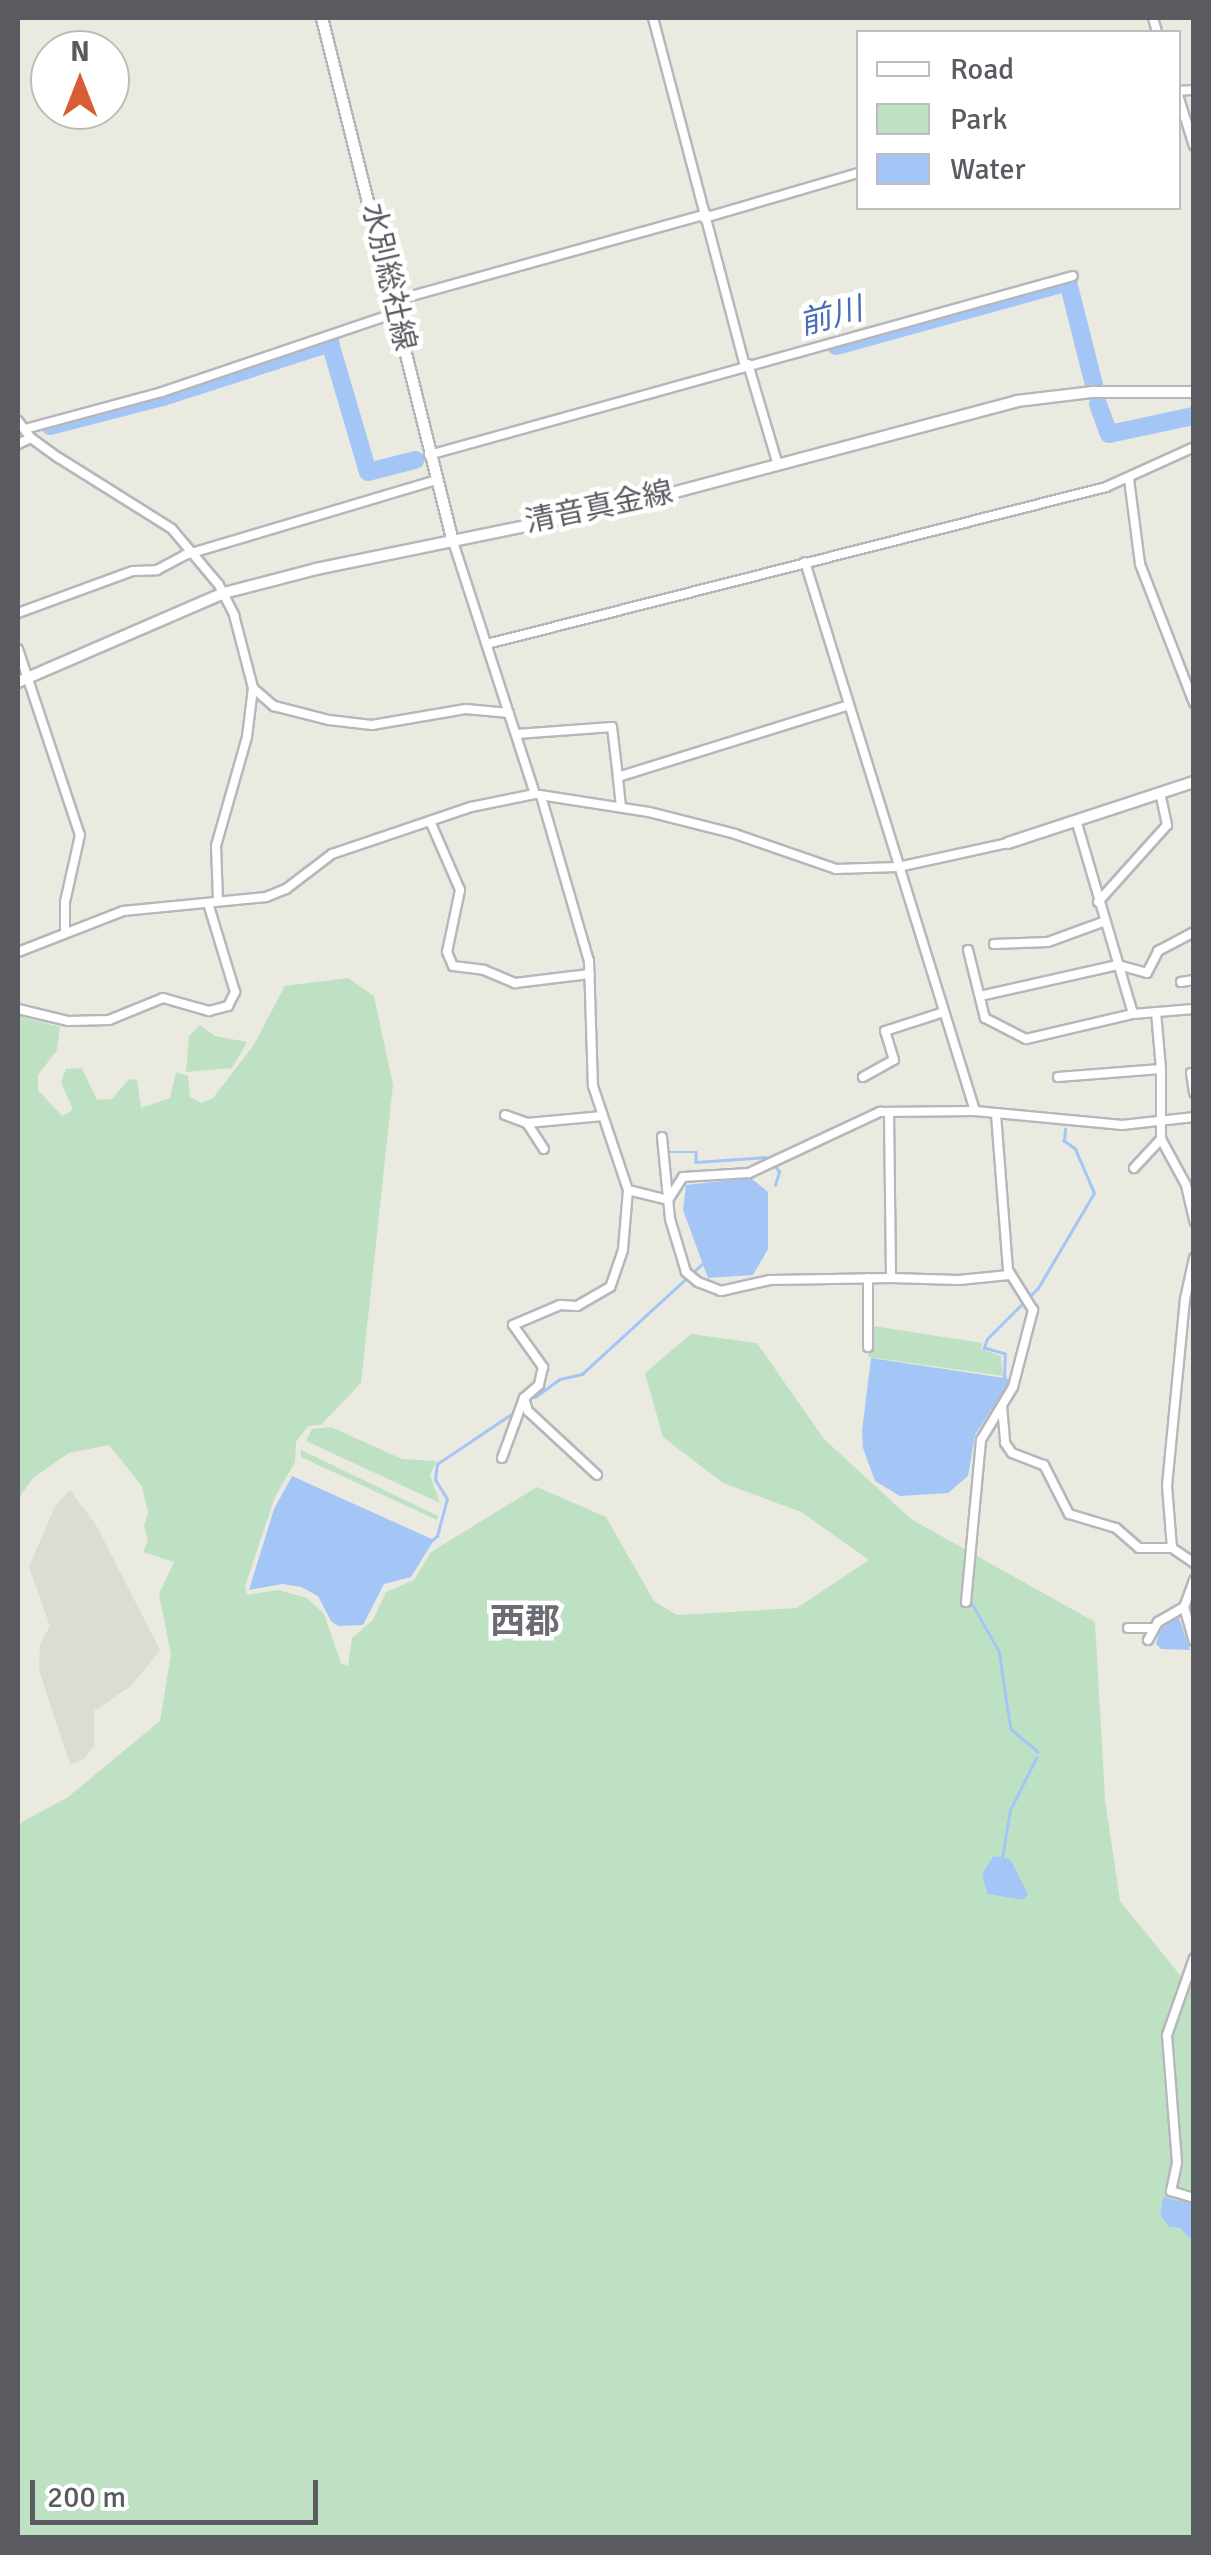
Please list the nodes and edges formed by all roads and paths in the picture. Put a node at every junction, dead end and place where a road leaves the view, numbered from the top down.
1 (322, 18) edge
2 (653, 18) edge
3 (1181, 103) edge
4 (1194, 146) edge
5 (856, 174) edge
6 (705, 216) junction
7 (1072, 276) dead end
8 (394, 307) junction
9 (748, 367) junction
10 (1194, 392) edge
11 (18, 421) edge
12 (25, 428) junction
13 (31, 438) junction
14 (18, 444) edge
15 (1194, 446) edge
16 (429, 455) junction
17 (778, 465) junction
18 (1129, 479) junction
19 (436, 480) junction
20 (452, 538) junction
21 (190, 554) junction
22 (804, 562) junction
23 (224, 594) junction
24 (18, 613) edge
25 (486, 644) junction
26 (18, 649) edge
27 (22, 679) edge
28 (253, 688) junction
29 (1194, 703) edge
30 (848, 705) junction
31 (509, 713) junction
32 (517, 734) junction
33 (618, 777) junction
34 (1194, 782) edge
35 (1160, 793) junction
36 (538, 795) junction
37 (621, 807) junction
38 (1076, 820) junction
39 (430, 821) junction
40 (1008, 843) joint
41 (898, 867) junction
42 (213, 902) junction
43 (1098, 902) junction
44 (1104, 922) junction
45 (65, 932) junction
46 (1194, 932) edge
47 (994, 944) dead end
48 (968, 950) dead end
49 (18, 952) edge
50 (1118, 964) junction
51 (590, 974) junction
52 (1194, 980) edge
53 (1181, 982) dead end
54 (980, 996) junction
55 (1194, 1008) edge
56 (18, 1009) edge
57 (944, 1012) junction
58 (1156, 1012) junction
59 (1133, 1014) junction
60 (1161, 1069) junction
61 (1191, 1073) dead end
62 (863, 1077) dead end
63 (1058, 1077) dead end
64 (1194, 1093) edge
65 (976, 1111) junction
66 (890, 1112) junction
67 (996, 1112) junction
68 (505, 1115) dead end
69 (603, 1116) junction
70 (1194, 1117) edge
71 (1162, 1122) junction
72 (527, 1123) junction
73 (662, 1137) dead end
74 (1162, 1139) junction
75 (544, 1148) dead end
76 (1134, 1168) dead end
77 (628, 1190) junction
78 (668, 1200) junction
79 (1194, 1222) edge
80 (1194, 1258) edge
81 (1010, 1274) junction
82 (1192, 1276) edge
83 (868, 1278) junction
84 (891, 1278) junction
85 (868, 1347) dead end
86 (524, 1398) junction
87 (1002, 1406) junction
88 (502, 1458) dead end
89 (597, 1475) dead end
90 (1172, 1548) junction
91 (1194, 1563) edge
92 (1194, 1580) edge
93 (966, 1602) dead end
94 (1184, 1607) junction
95 (1128, 1628) dead end
96 (1154, 1628) junction
97 (1148, 1640) dead end
98 (1194, 1642) edge
99 (1194, 1958) edge
100 (1194, 2198) edge

1 - 8 main road, 水別総社線
2 - 6 street
3 - 4 street
5 - 6 street
6 - 8 street
6 - 9 street
7 - 9 street
8 - 12 street
8 - 16 main road, 水別総社線
9 - 16 street
9 - 17 street
10 - 17 main road, 清音真金線
11 - 12 street
12 - 13 street
13 - 14 street
13 - 21 street
15 - 18 street
16 - 19 main road, 水別総社線
17 - 20 main road, 清音真金線
18 - 22 street
18 - 29 street
19 - 20 main road, 水別総社線
19 - 21 street
20 - 23 main road, 清音真金線
20 - 25 street
21 - 23 street
21 - 24 street
22 - 25 street
22 - 30 street
23 - 27 main road, 清音真金線
23 - 28 street
25 - 31 street
26 - 27 street
27 - 45 street
28 - 31 street
28 - 42 street
30 - 33 street
30 - 41 street
31 - 32 street
32 - 33 street
32 - 36 street
33 - 37 street
34 - 35 main road
35 - 38 main road
35 - 43 street
36 - 37 street
36 - 39 street
36 - 51 street
37 - 41 street
38 - 40 main road
38 - 43 street
39 - 42 street
39 - 51 street
40 - 41 street
41 - 57 street
42 - 45 street
42 - 56 street
43 - 44 street
44 - 47 street
44 - 50 street
45 - 49 street
46 - 50 street
48 - 54 street
50 - 54 street
50 - 59 street
51 - 69 street
52 - 53 street
54 - 59 street
55 - 58 street
57 - 62 street
57 - 65 street
58 - 59 street
58 - 60 street
60 - 63 street
60 - 71 street
61 - 64 street
65 - 66 street
65 - 67 street
66 - 78 street
66 - 84 street
67 - 71 street
67 - 81 street
68 - 72 street
69 - 72 street
69 - 77 street
70 - 71 street
71 - 74 street
72 - 75 street
73 - 78 street
74 - 76 street
74 - 79 street
77 - 78 street
77 - 86 street
78 - 83 street
80 - 82 street
81 - 84 street
81 - 87 street
82 - 90 street
83 - 84 street
83 - 85 street
86 - 88 street
86 - 89 street
87 - 90 street
87 - 93 street
90 - 91 street
92 - 94 street
94 - 96 street
94 - 98 street
95 - 96 street
96 - 97 street
99 - 100 street

